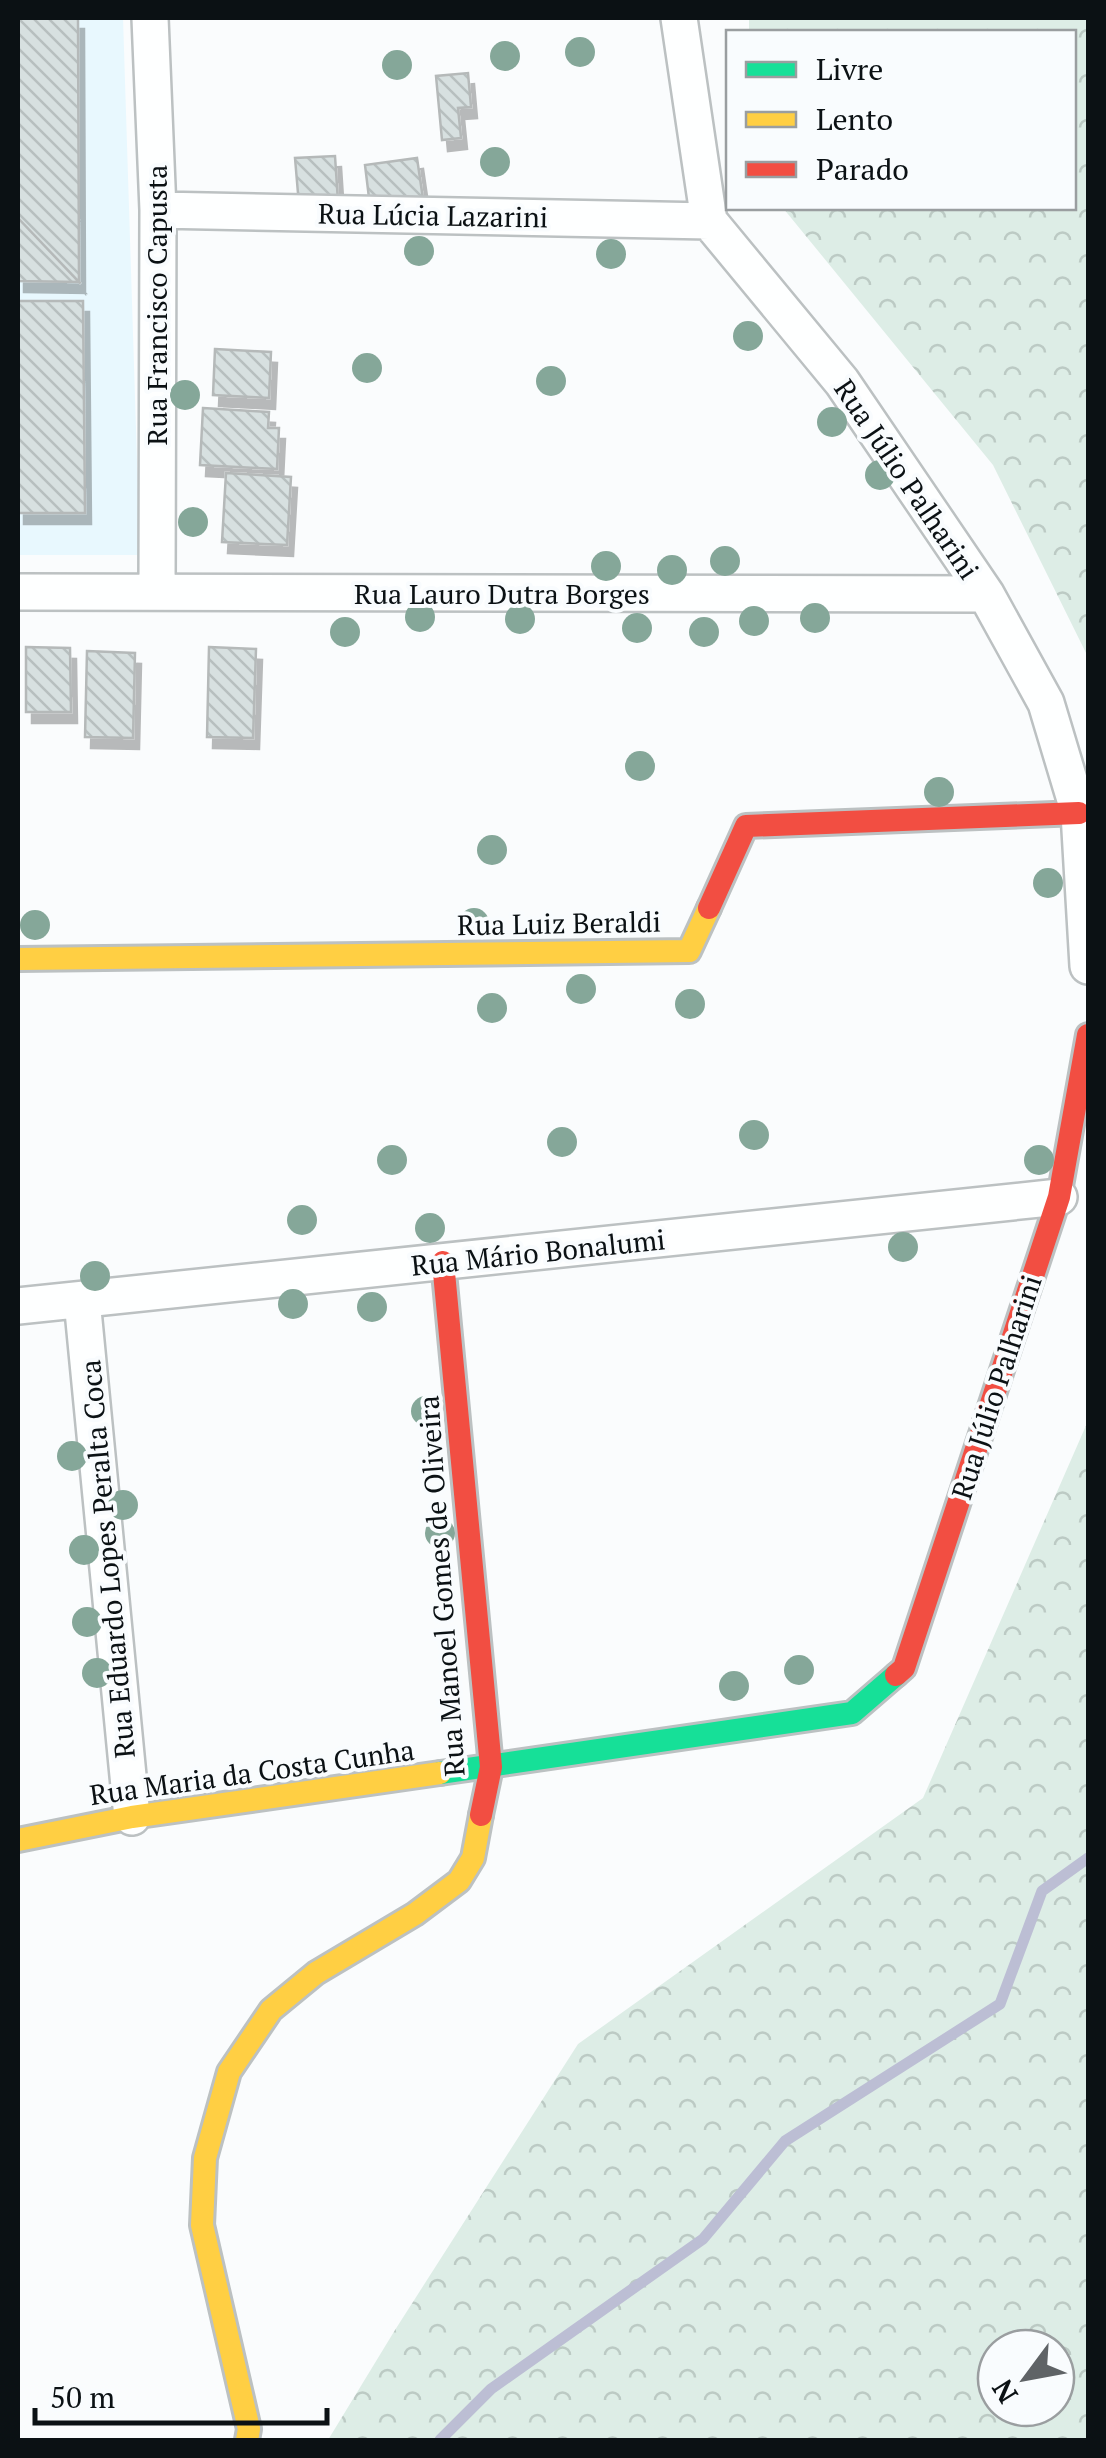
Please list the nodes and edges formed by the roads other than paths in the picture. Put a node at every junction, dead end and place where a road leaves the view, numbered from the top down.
1 (150, 18) edge
2 (680, 18) edge
3 (158, 210) junction
4 (709, 220) junction
5 (18, 592) edge
6 (157, 592) junction
7 (986, 594) junction
8 (1079, 813) junction
9 (18, 958) edge
10 (1088, 966) edge
11 (1088, 1036) edge
12 (1059, 1197) junction
13 (443, 1262) junction
14 (82, 1300) junction
15 (18, 1306) edge
16 (852, 1713) joint
17 (491, 1767) junction
18 (132, 1818) junction
19 (18, 1840) edge
20 (248, 2440) edge

1 - 3 street, Rua Francisco Capusta
2 - 4 street
3 - 4 street, Rua Lúcia Lazarini
3 - 6 street, Rua Francisco Capusta
4 - 7 street, Rua Júlio Palharini
5 - 6 street, Rua Lauro Dutra Borges
6 - 7 street, Rua Lauro Dutra Borges
7 - 8 street, Rua Júlio Palharini
8 - 9 street, Rua Luiz Beraldi
8 - 10 street, Rua Júlio Palharini
11 - 12 street, Rua Júlio Palharini
12 - 13 street, Rua Mário Bonalumi
12 - 16 street, Rua Júlio Palharini
13 - 14 street, Rua Mário Bonalumi
13 - 17 street, Rua Manoel Gomes de Oliveira
14 - 15 street, Rua Mário Bonalumi
14 - 18 street, Rua Eduardo Lopes Peralta Coca
16 - 17 street, Rua Maria da Costa Cunha
17 - 18 street, Rua Maria da Costa Cunha
17 - 20 street, Rua Manoel Gomes de Oliveira
18 - 19 street, Rua Maria da Costa Cunha

